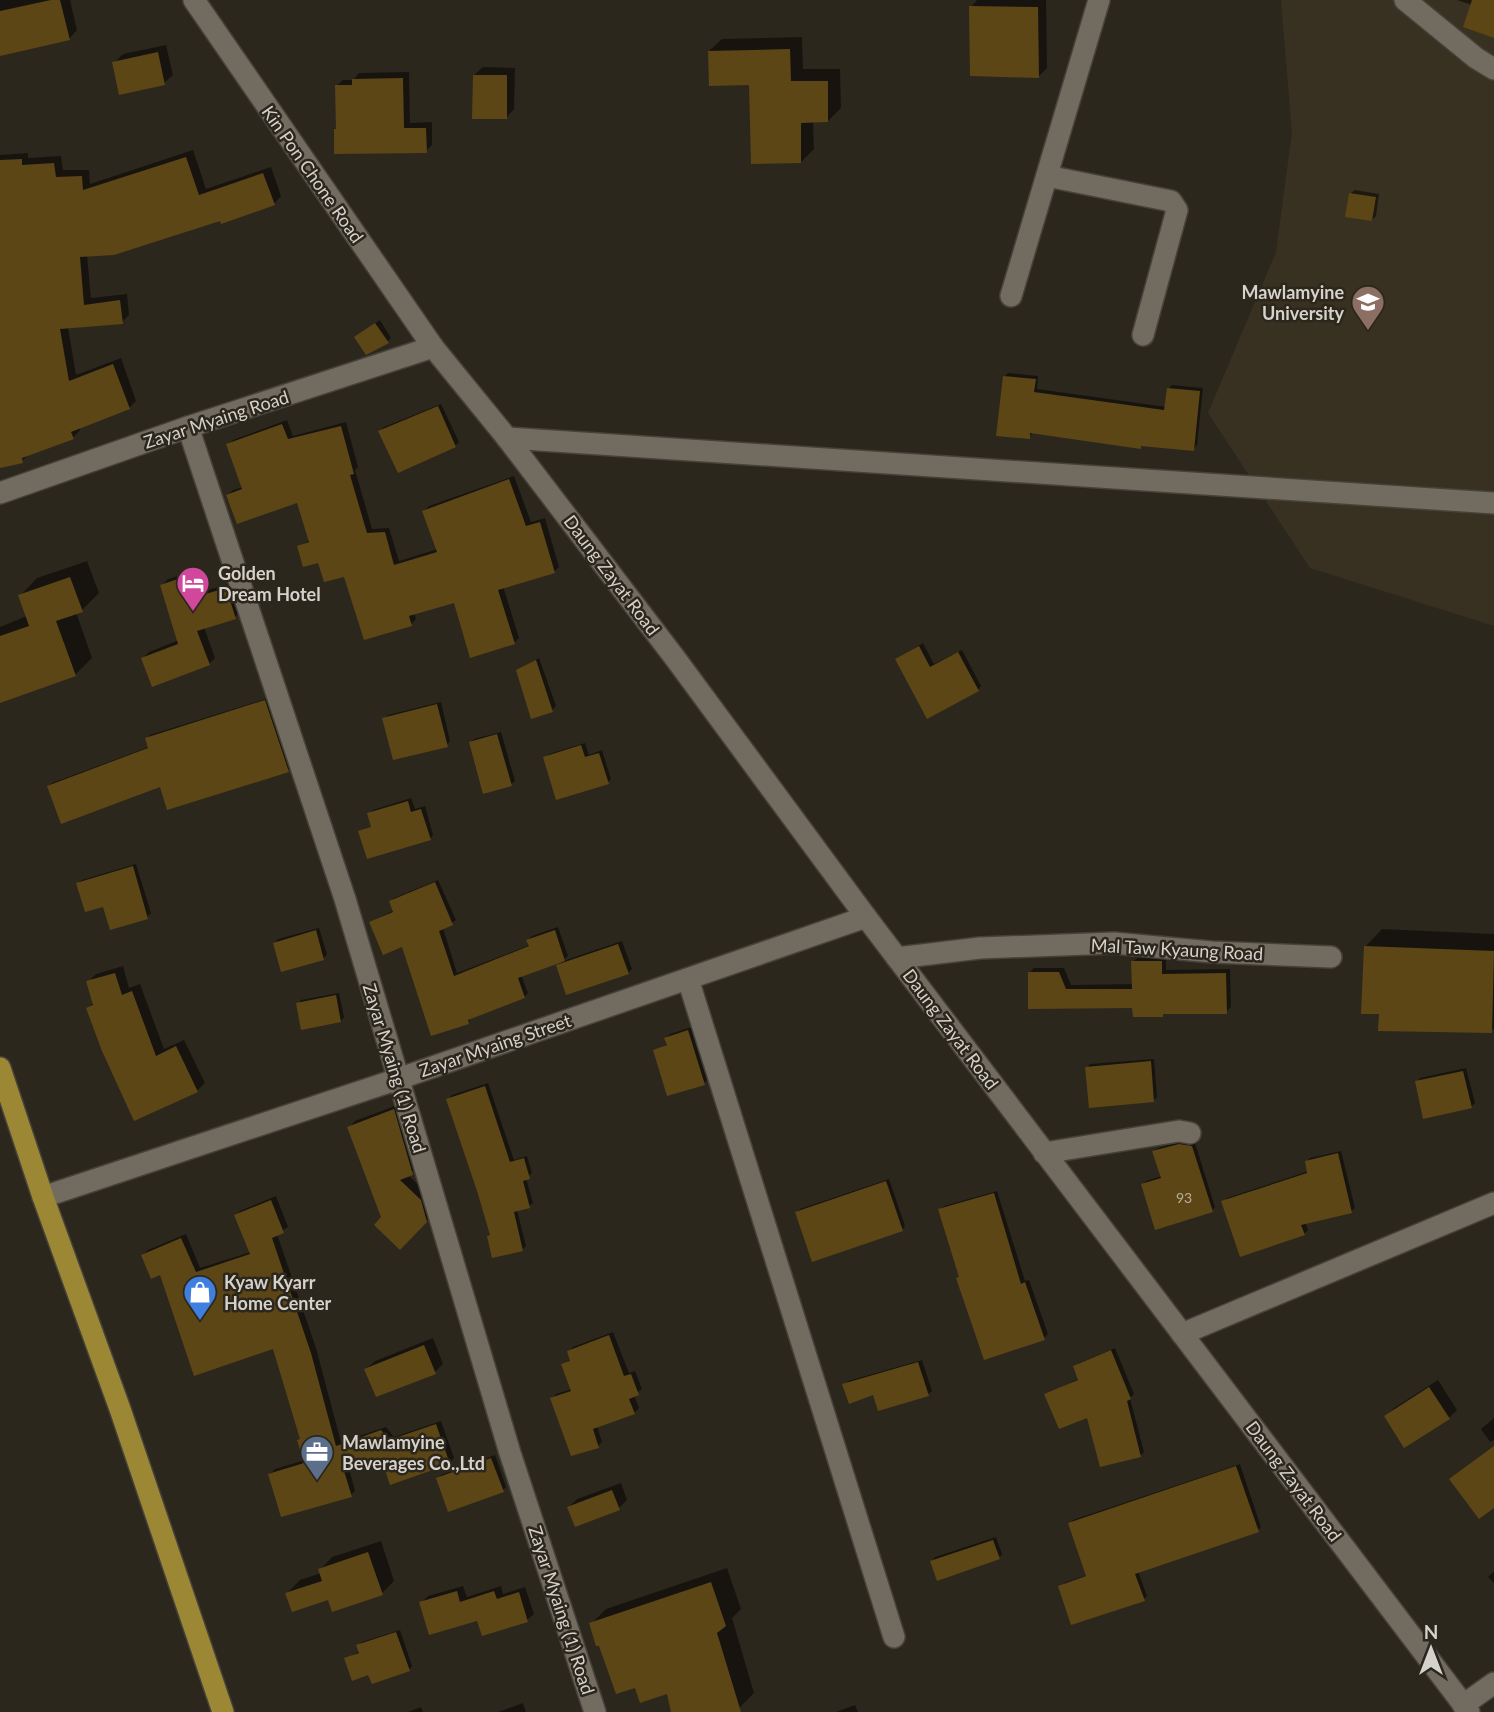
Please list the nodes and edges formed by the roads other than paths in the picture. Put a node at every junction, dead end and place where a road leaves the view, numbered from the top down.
1 (194, 0) edge
2 (1100, 0) edge
3 (1405, 0) edge
4 (1494, 69) edge
5 (1046, 176) junction
6 (1011, 296) dead end
7 (1143, 335) dead end
8 (433, 347) junction
9 (188, 427) junction
10 (507, 438) junction
11 (0, 493) edge
12 (1494, 503) edge
13 (866, 917) junction
14 (1331, 957) dead end
15 (897, 958) junction
16 (688, 979) junction
17 (0, 1068) edge
18 (398, 1079) junction
19 (1190, 1133) dead end
20 (1044, 1153) junction
21 (43, 1197) junction
22 (1494, 1203) edge
23 (1182, 1334) junction
24 (894, 1637) dead end
25 (1494, 1683) edge
26 (1466, 1709) edge
27 (223, 1712) edge
28 (595, 1712) edge

1 - 8 street, Kin Pon Chone Road
2 - 5 street
3 - 4 street
5 - 6 street
5 - 7 street
8 - 9 street, Zayar Myaing Road
8 - 10 street, Daung Zayat Road
9 - 11 street, Zayar Myaing Road
9 - 18 street, Zayar Myaing (1) Road
10 - 12 street
10 - 13 street, Daung Zayat Road
13 - 15 street, Daung Zayat Road
13 - 16 street, Zayar Myaing Street
14 - 15 street, Mal Taw Kyaung Road
15 - 20 street, Daung Zayat Road
16 - 18 street, Zayar Myaing Street
16 - 24 street
17 - 21 highway
18 - 21 street, Zayar Myaing Street
18 - 28 street, Zayar Myaing (1) Road
19 - 20 street
20 - 23 street, Daung Zayat Road
21 - 27 highway
22 - 23 street
23 - 26 street, Daung Zayat Road
25 - 26 street

